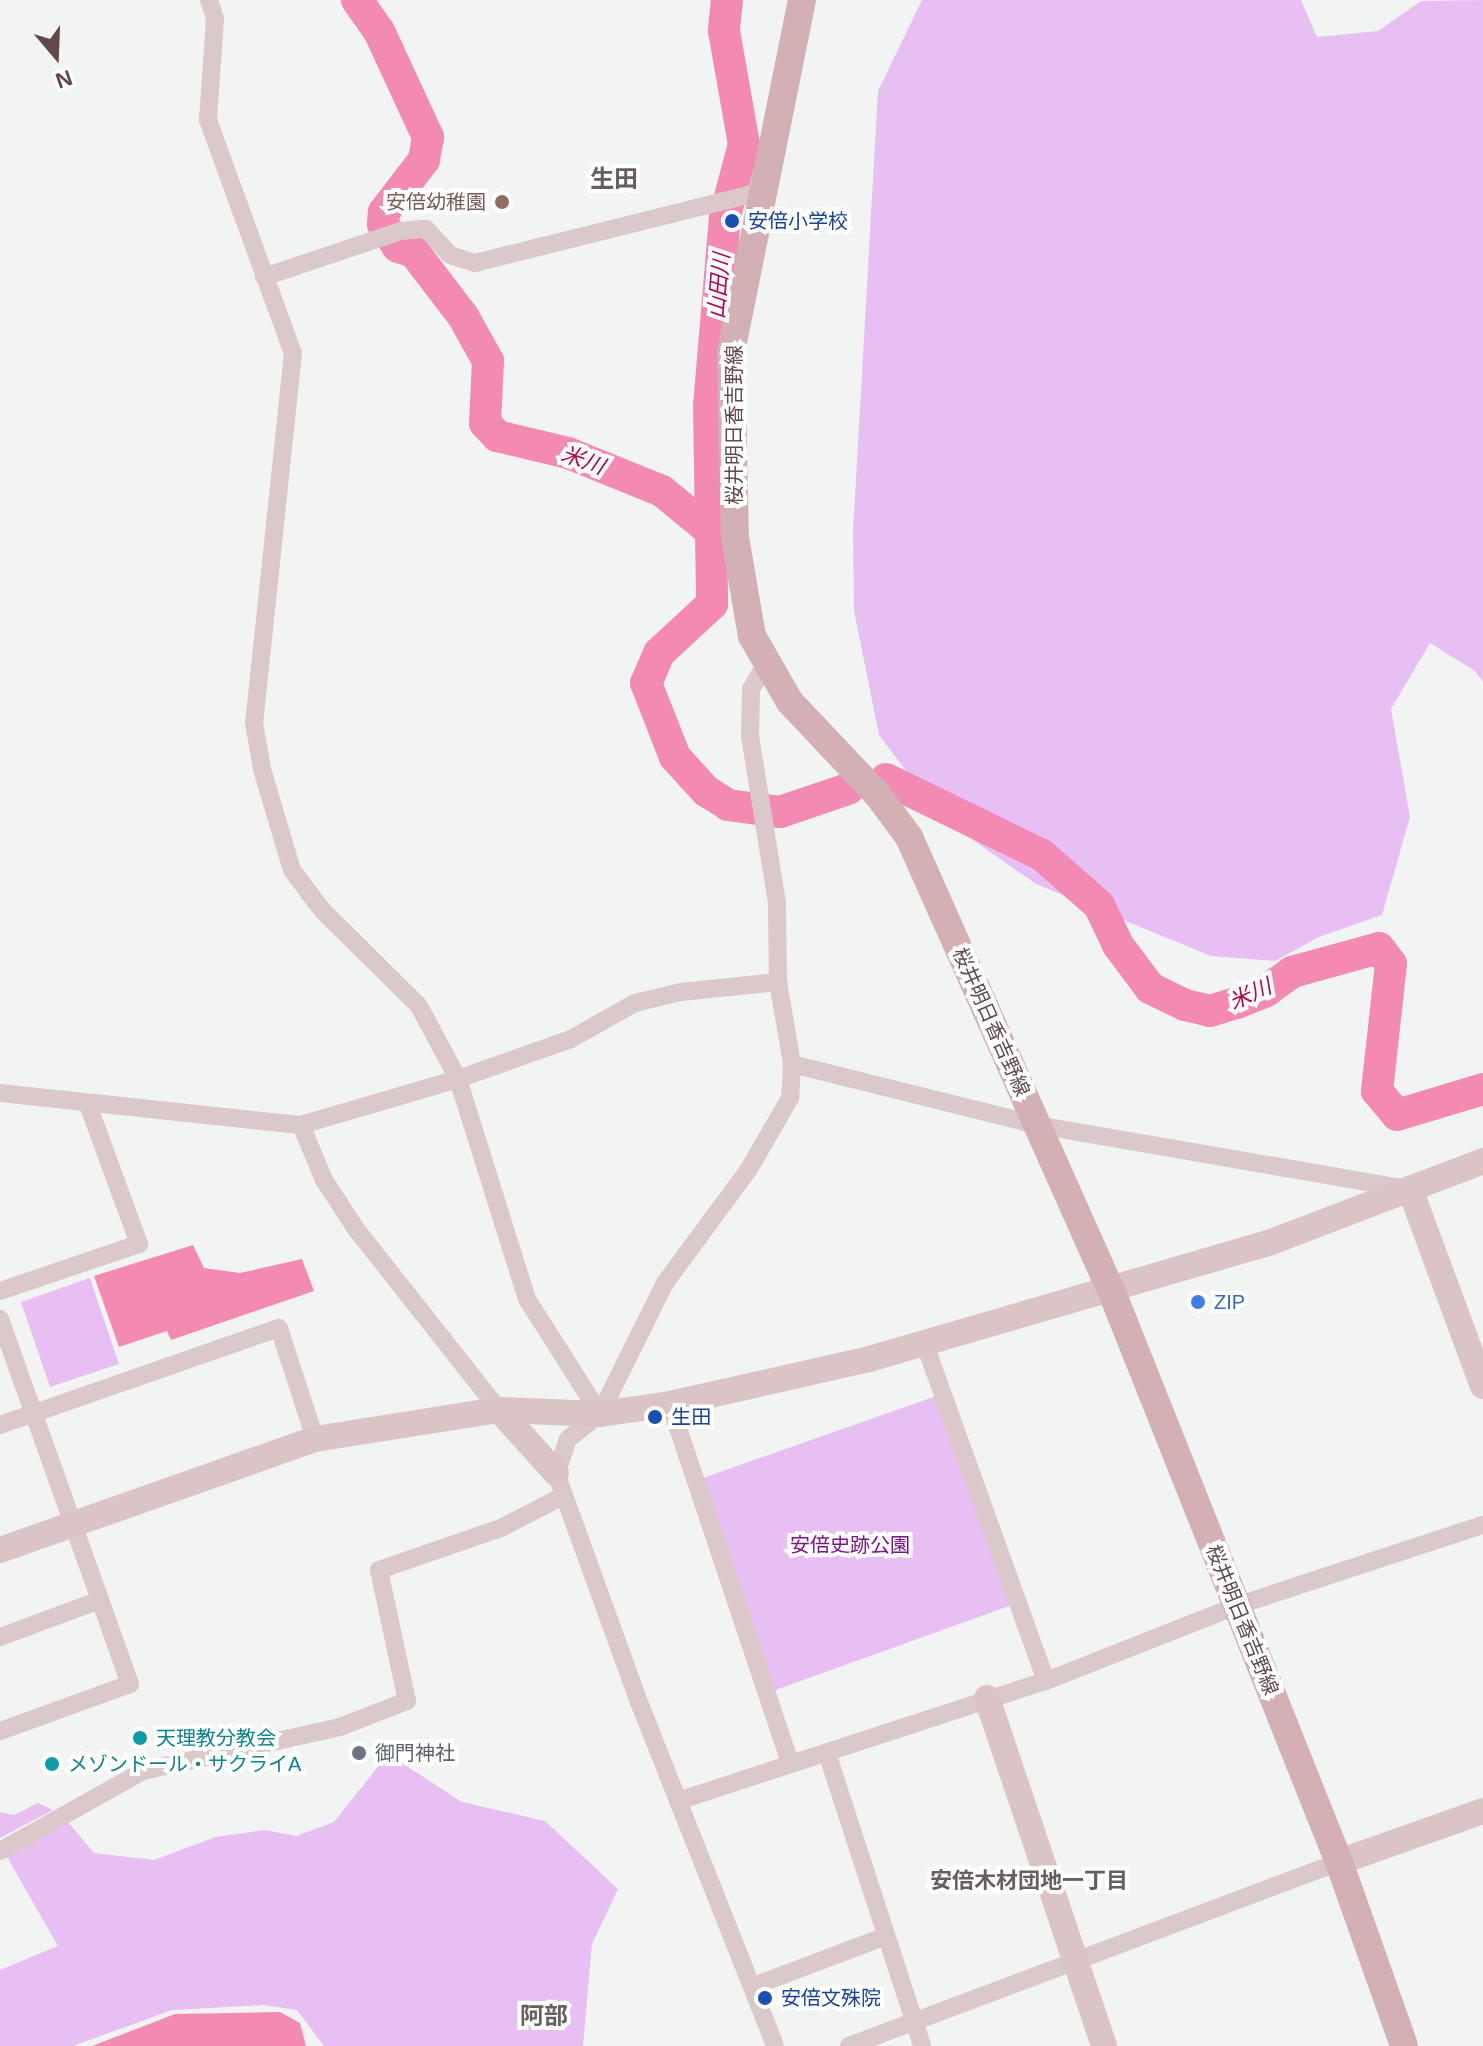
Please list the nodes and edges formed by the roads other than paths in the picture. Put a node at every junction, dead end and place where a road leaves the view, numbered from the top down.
1 (209, 0) edge
2 (802, 0) edge
3 (763, 191) junction
4 (264, 277) junction
5 (765, 665) junction
6 (778, 982) junction
7 (792, 1064) junction
8 (458, 1079) junction
9 (0, 1093) edge
10 (88, 1105) junction
11 (301, 1125) junction
12 (1037, 1125) junction
13 (1483, 1161) edge
14 (1410, 1189) junction
15 (1111, 1290) junction
16 (0, 1291) edge
17 (0, 1319) edge
18 (924, 1342) junction
19 (1483, 1386) edge
20 (670, 1404) junction
21 (499, 1410) junction
22 (33, 1414) junction
23 (600, 1414) junction
24 (0, 1425) edge
25 (315, 1439) junction
26 (558, 1485) junction
27 (72, 1524) junction
28 (1483, 1525) edge
29 (0, 1550) edge
30 (100, 1600) junction
31 (1236, 1606) junction
32 (0, 1637) edge
33 (1046, 1681) junction
34 (987, 1698) junction
35 (0, 1731) edge
36 (827, 1753) junction
37 (790, 1763) junction
38 (678, 1801) junction
39 (1483, 1811) edge
40 (0, 1851) edge
41 (1339, 1862) junction
42 (886, 1936) junction
43 (1073, 1963) junction
44 (754, 1986) junction
45 (914, 2020) junction
46 (775, 2046) edge
47 (849, 2046) edge
48 (922, 2046) edge
49 (1104, 2046) edge
50 (1404, 2046) edge

1 - 4 street
2 - 3 main road, 桜井明日香吉野線
3 - 4 street
3 - 5 main road, 桜井明日香吉野線
4 - 8 street
5 - 6 street
5 - 12 main road, 桜井明日香吉野線
6 - 7 street
6 - 8 street
7 - 12 street
7 - 23 street
8 - 11 street
8 - 23 street
9 - 10 street
10 - 11 street
10 - 16 street
11 - 21 street
12 - 14 street
12 - 15 main road, 桜井明日香吉野線
13 - 14 street
14 - 15 street
14 - 19 street
15 - 18 street
15 - 31 main road, 桜井明日香吉野線
17 - 22 street
18 - 20 street
18 - 33 street
20 - 23 street
20 - 37 street
21 - 23 street
21 - 25 street
21 - 26 street
22 - 24 street
22 - 25 street
22 - 27 street
23 - 26 street
25 - 27 street
26 - 38 street
26 - 40 street
27 - 29 street
27 - 30 street
28 - 31 street
30 - 32 street
30 - 35 street
31 - 33 street
31 - 41 main road, 桜井明日香吉野線
33 - 34 street
34 - 36 street
34 - 43 street
36 - 37 street
36 - 42 street
37 - 38 street
38 - 44 street
39 - 41 street
41 - 43 street
41 - 50 main road, 桜井明日香吉野線
42 - 44 street
42 - 45 street
43 - 45 street
43 - 49 street
44 - 46 street
45 - 47 street
45 - 48 street

